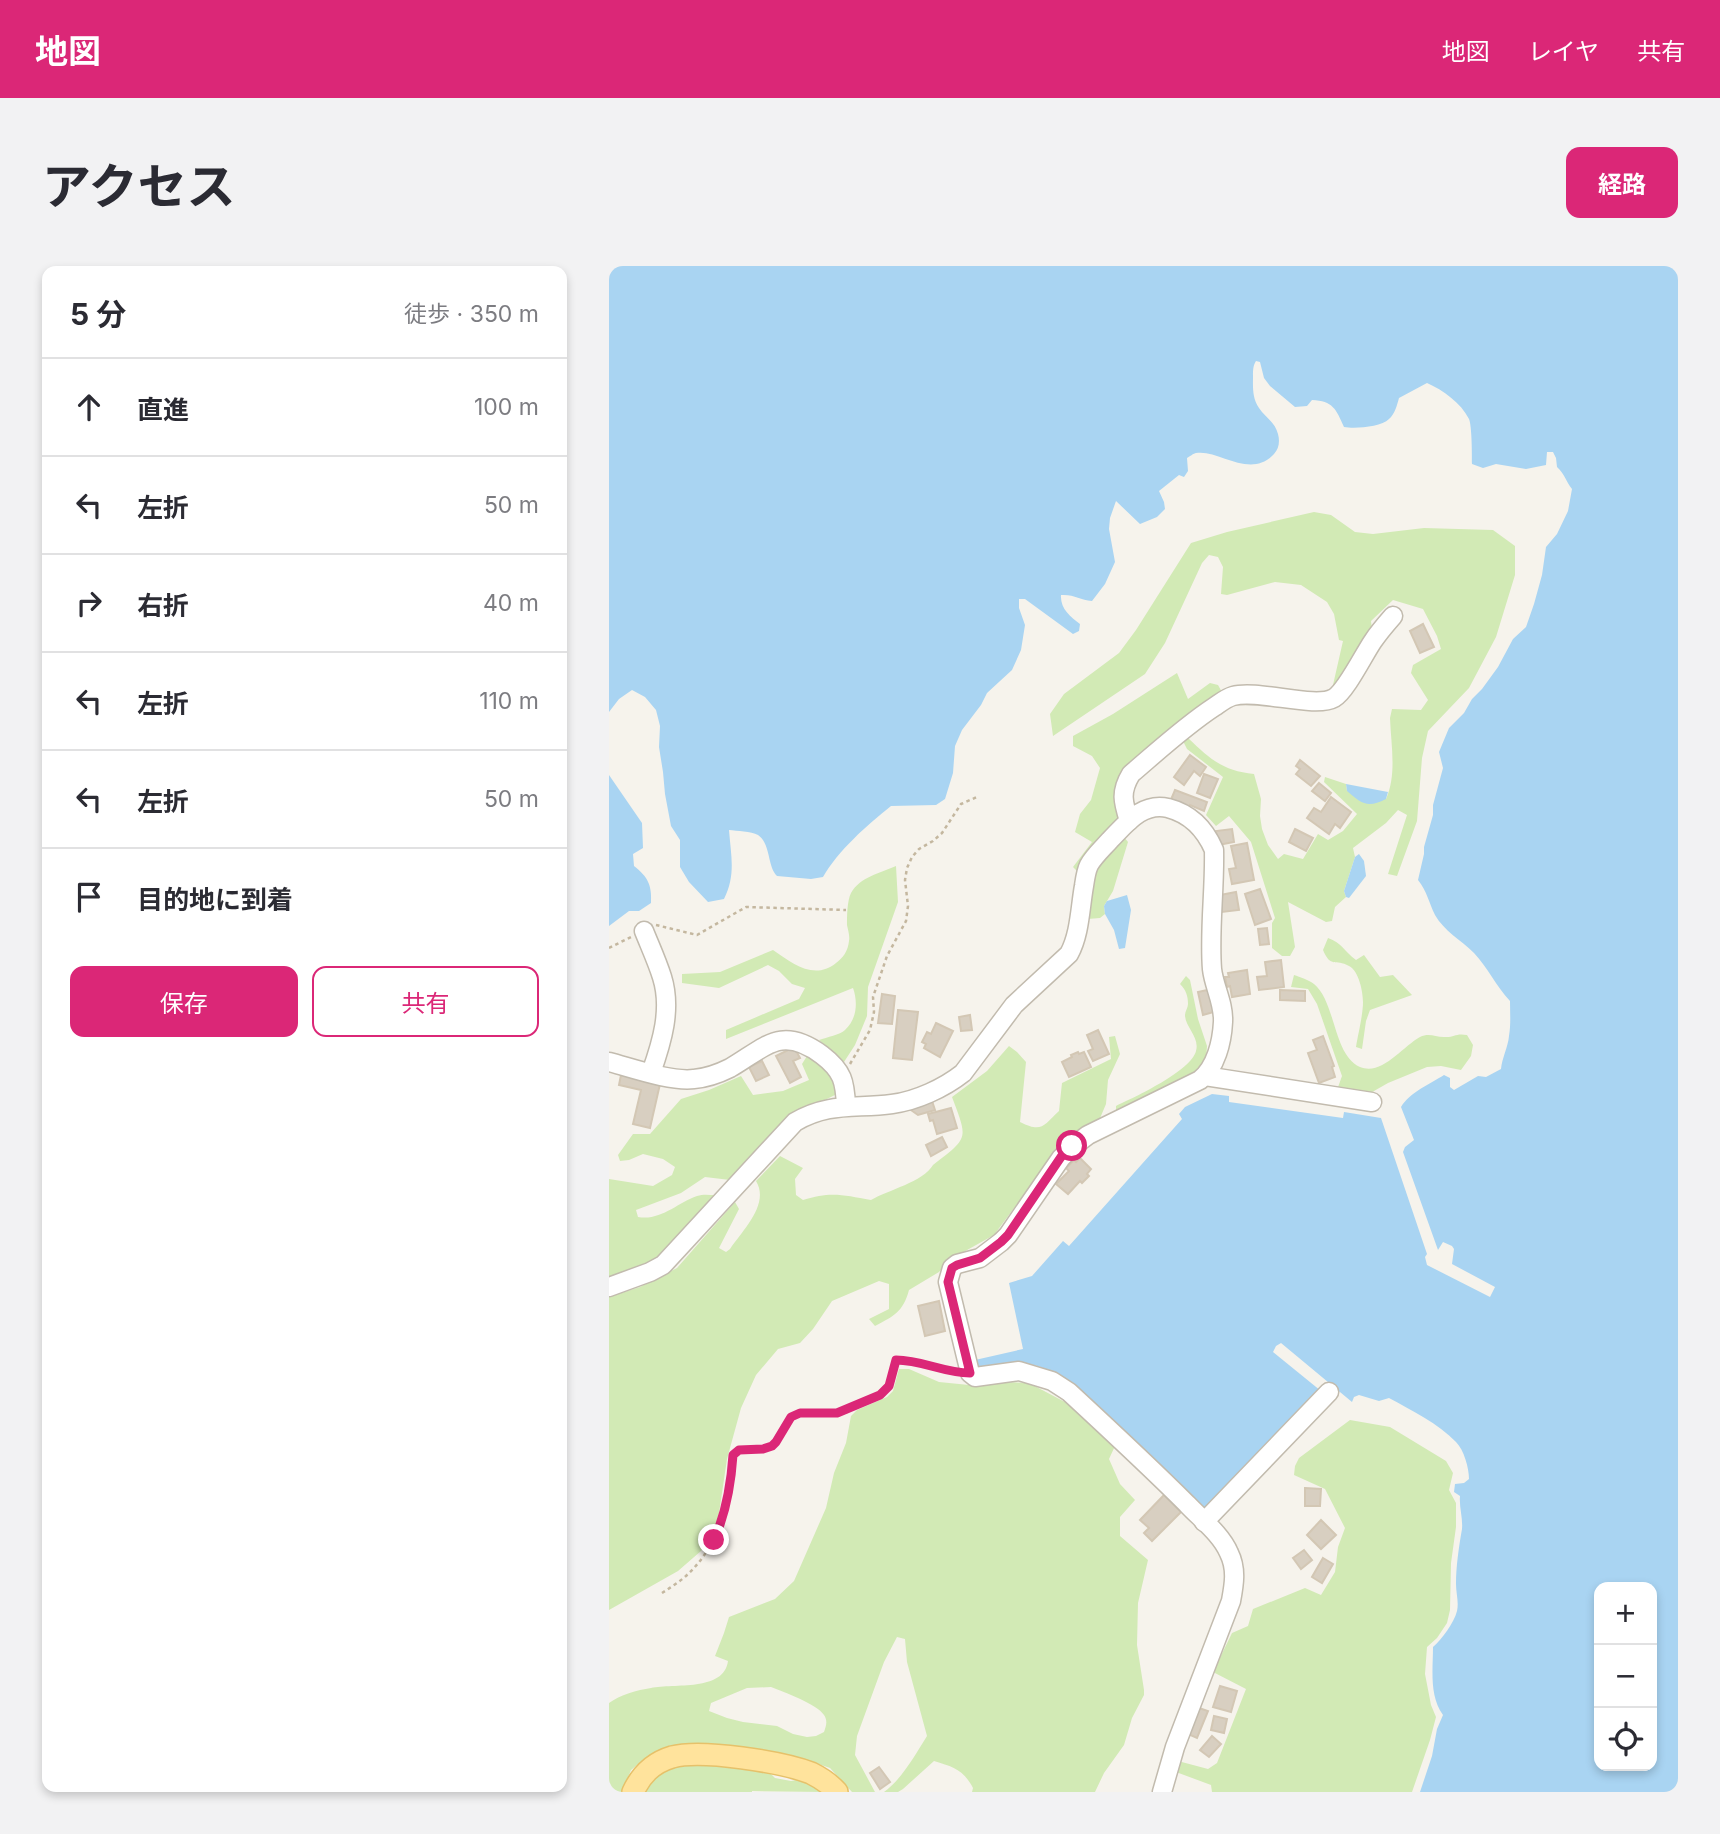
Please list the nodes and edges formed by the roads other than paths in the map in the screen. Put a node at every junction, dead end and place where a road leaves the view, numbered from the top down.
1 (1393, 616) dead end
2 (1129, 821) junction
3 (644, 931) road end
4 (609, 1062) edge
5 (651, 1073) junction
6 (1205, 1076) junction
7 (1372, 1102) dead end
8 (846, 1106) junction
9 (609, 1287) edge
10 (1329, 1392) dead end
11 (1204, 1522) junction
12 (633, 1792) edge
13 (837, 1792) edge
14 (1162, 1792) edge

1 - 2 street
2 - 6 street
2 - 8 street
3 - 5 street
4 - 5 street
5 - 8 street
6 - 7 street
6 - 11 street
8 - 9 street
10 - 11 street
11 - 14 street
12 - 13 main road

